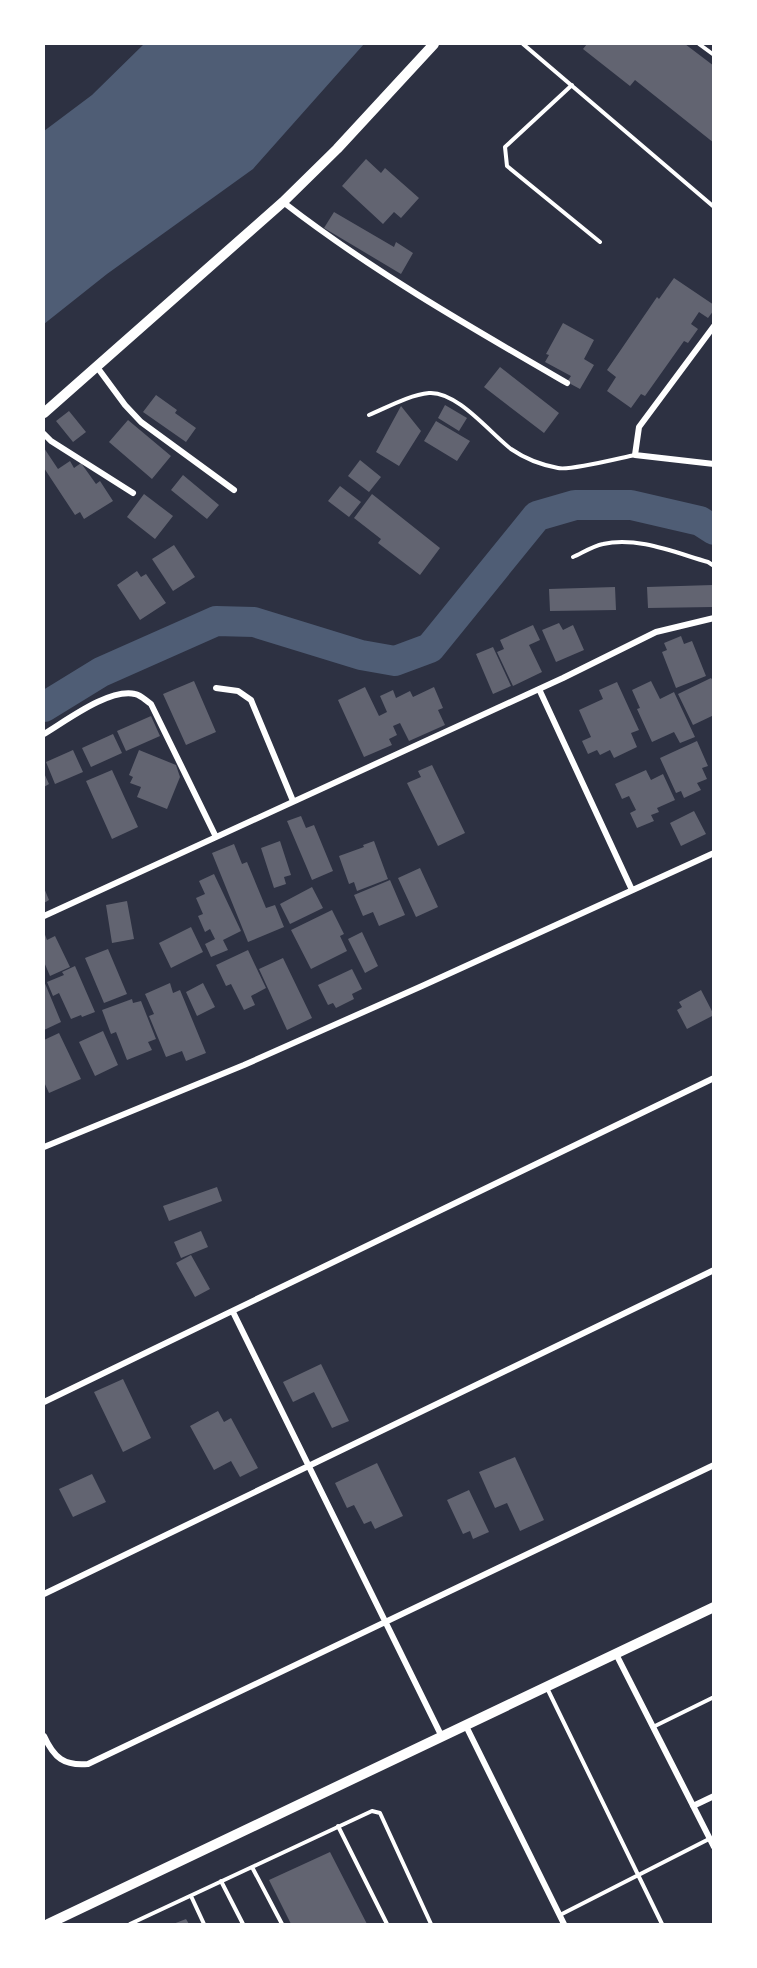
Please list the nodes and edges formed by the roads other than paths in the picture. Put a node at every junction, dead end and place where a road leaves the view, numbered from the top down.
1 (434, 44) edge
2 (523, 44) edge
3 (699, 44) edge
4 (714, 55) edge
5 (572, 85) junction
6 (283, 202) junction
7 (714, 207) edge
8 (600, 242) dead end
9 (714, 326) edge
10 (97, 367) junction
11 (567, 383) dead end
12 (44, 413) edge
13 (369, 415) dead end
14 (44, 434) edge
15 (635, 455) junction
16 (714, 465) edge
17 (234, 490) dead end
18 (133, 493) dead end
19 (573, 557) dead end
20 (714, 566) edge
21 (714, 618) edge
22 (216, 688) dead end
23 (539, 689) junction
24 (44, 734) edge
25 (293, 801) junction
26 (216, 837) junction
27 (714, 852) edge
28 (632, 890) junction
29 (44, 916) edge
30 (714, 1078) edge
31 (44, 1147) edge
32 (714, 1270) edge
33 (233, 1312) junction
34 (44, 1402) edge
35 (714, 1465) edge
36 (309, 1466) junction
37 (44, 1594) edge
38 (714, 1607) edge
39 (386, 1622) junction
40 (616, 1654) junction
41 (546, 1687) junction
42 (714, 1697) edge
43 (466, 1726) junction
44 (653, 1727) junction
45 (44, 1736) edge
46 (442, 1737) junction
47 (714, 1796) edge
48 (693, 1806) junction
49 (338, 1826) junction
50 (709, 1839) junction
51 (714, 1847) edge
52 (252, 1867) junction
53 (638, 1876) junction
54 (222, 1881) junction
55 (191, 1896) junction
56 (560, 1915) junction
57 (48, 1924) edge
58 (130, 1924) edge
59 (204, 1924) edge
60 (243, 1924) edge
61 (282, 1924) edge
62 (387, 1924) edge
63 (431, 1924) edge
64 (564, 1924) edge
65 (662, 1924) edge

1 - 6 street
2 - 5 lane
3 - 4 lane
5 - 7 lane
5 - 8 lane
6 - 10 street
6 - 11 street
9 - 15 street
10 - 12 street
10 - 17 street
13 - 15 lane
14 - 18 street
15 - 16 street
19 - 20 lane
21 - 23 street
22 - 25 street
23 - 25 street
23 - 28 street
24 - 26 street
25 - 26 street
26 - 29 street
27 - 28 street
28 - 31 street
30 - 33 street
32 - 36 street
33 - 34 street
33 - 36 street
35 - 39 street
36 - 37 street
36 - 39 street
38 - 40 street
39 - 45 street
39 - 46 street
40 - 41 street
40 - 44 street
41 - 43 street
41 - 53 lane
42 - 44 lane
43 - 46 street
43 - 56 street
44 - 48 street
46 - 57 street
47 - 48 street
48 - 50 street
49 - 52 lane
49 - 62 lane
49 - 63 lane
50 - 51 street
50 - 53 lane
52 - 54 lane
52 - 61 lane
53 - 56 lane
53 - 65 lane
54 - 55 lane
54 - 60 lane
55 - 58 lane
55 - 59 lane
56 - 64 street

